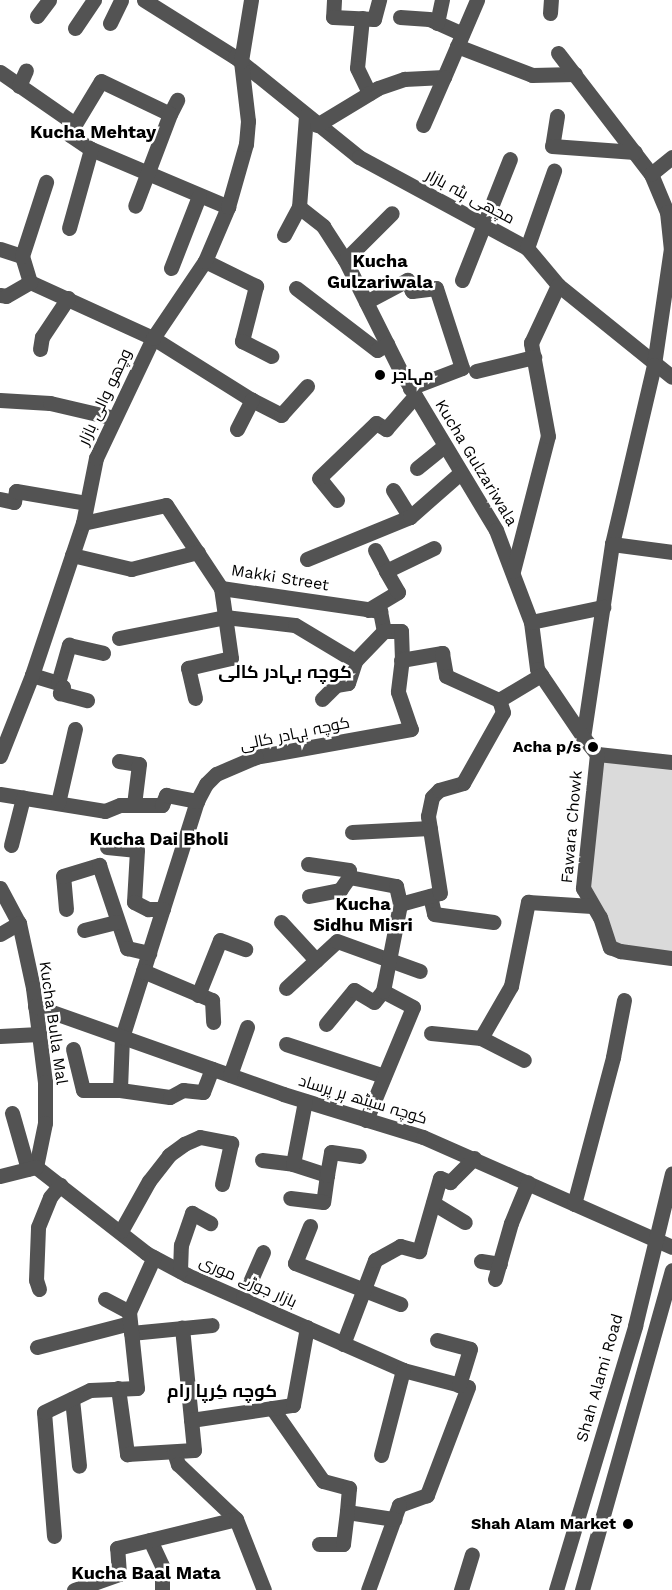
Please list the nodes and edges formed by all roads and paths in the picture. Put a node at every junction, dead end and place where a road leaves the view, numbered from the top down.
1 (49, 0) edge
2 (94, 0) edge
3 (121, 0) edge
4 (144, 0) edge
5 (251, 0) edge
6 (334, 0) edge
7 (379, 0) edge
8 (442, 0) edge
9 (477, 0) edge
10 (38, 16) dead end
11 (400, 17) dead end
12 (362, 18) junction
13 (110, 23) dead end
14 (438, 23) junction
15 (75, 28) dead end
16 (459, 40) junction
17 (558, 53) dead end
18 (241, 61) junction
19 (26, 70) dead end
20 (0, 72) edge
21 (575, 74) junction
22 (444, 77) junction
23 (19, 86) junction
24 (369, 93) junction
25 (557, 116) dead end
26 (312, 120) junction
27 (75, 124) junction
28 (423, 125) dead end
29 (91, 149) junction
30 (635, 152) junction
31 (672, 157) edge
32 (510, 159) dead end
33 (554, 171) dead end
34 (148, 172) junction
35 (651, 174) junction
36 (46, 182) dead end
37 (199, 196) junction
38 (135, 206) dead end
39 (228, 207) junction
40 (299, 207) junction
41 (392, 213) dead end
42 (483, 225) junction
43 (69, 228) dead end
44 (284, 235) dead end
45 (527, 248) junction
46 (0, 249) edge
47 (22, 256) junction
48 (345, 260) junction
49 (205, 261) junction
50 (171, 268) dead end
51 (462, 280) dead end
52 (30, 282) junction
53 (558, 285) junction
54 (297, 288) dead end
55 (68, 298) junction
56 (2, 299) edge
57 (366, 302) junction
58 (153, 338) junction
59 (387, 344) junction
60 (40, 349) dead end
61 (271, 356) dead end
62 (534, 357) junction
63 (654, 365) junction
64 (476, 371) dead end
65 (672, 377) edge
66 (307, 386) dead end
67 (412, 392) junction
68 (0, 400) edge
69 (252, 400) junction
70 (114, 418) junction
71 (237, 429) dead end
72 (444, 446) junction
73 (417, 468) dead end
74 (460, 473) junction
75 (393, 490) dead end
76 (0, 499) edge
77 (338, 500) dead end
78 (86, 503) junction
79 (410, 517) junction
80 (83, 524) junction
81 (612, 544) junction
82 (434, 549) dead end
83 (375, 550) dead end
84 (198, 552) junction
85 (672, 552) edge
86 (72, 555) junction
87 (307, 560) dead end
88 (386, 571) junction
89 (513, 571) junction
90 (221, 588) junction
91 (603, 607) junction
92 (368, 610) junction
93 (225, 617) junction
94 (531, 622) junction
95 (384, 632) junction
96 (119, 638) dead end
97 (103, 653) dead end
98 (401, 660) junction
99 (355, 661) junction
100 (32, 675) junction
101 (541, 675) junction
102 (58, 683) junction
103 (195, 698) dead end
104 (322, 699) dead end
105 (87, 700) dead end
106 (499, 700) junction
107 (75, 729) dead end
108 (583, 737) junction
109 (597, 754) junction
110 (0, 756) edge
111 (119, 762) dead end
112 (672, 762) edge
113 (0, 794) edge
114 (23, 798) junction
115 (197, 801) junction
116 (58, 803) junction
117 (134, 805) junction
118 (430, 828) junction
119 (352, 832) dead end
120 (11, 845) dead end
121 (107, 847) dead end
122 (308, 864) dead end
123 (349, 878) junction
124 (0, 888) edge
125 (309, 896) dead end
126 (430, 896) junction
127 (400, 904) junction
128 (592, 906) junction
129 (66, 909) dead end
130 (163, 909) junction
131 (116, 922) junction
132 (281, 922) dead end
133 (493, 922) dead end
134 (19, 923) junction
135 (84, 930) dead end
136 (0, 934) edge
137 (245, 950) dead end
138 (149, 953) junction
139 (672, 958) edge
140 (389, 959) junction
141 (316, 960) junction
142 (143, 970) junction
143 (420, 970) dead end
144 (286, 988) dead end
145 (383, 991) junction
146 (198, 995) junction
147 (624, 1000) dead end
148 (35, 1006) junction
149 (213, 1022) dead end
150 (326, 1024) dead end
151 (247, 1027) dead end
152 (431, 1033) dead end
153 (39, 1034) junction
154 (0, 1036) edge
155 (122, 1037) junction
156 (481, 1038) junction
157 (286, 1044) dead end
158 (73, 1049) dead end
159 (524, 1060) dead end
160 (212, 1068) junction
161 (230, 1075) junction
162 (384, 1076) junction
163 (120, 1090) junction
164 (305, 1101) junction
165 (12, 1113) dead end
166 (366, 1120) junction
167 (358, 1156) dead end
168 (474, 1158) junction
169 (262, 1160) dead end
170 (293, 1164) junction
171 (32, 1168) junction
172 (672, 1173) edge
173 (327, 1175) junction
174 (0, 1176) edge
175 (528, 1182) junction
176 (222, 1184) dead end
177 (60, 1185) junction
178 (290, 1198) dead end
179 (433, 1203) junction
180 (574, 1204) junction
181 (465, 1222) dead end
182 (210, 1223) dead end
183 (310, 1226) dead end
184 (121, 1232) junction
185 (656, 1240) junction
186 (672, 1247) edge
187 (263, 1252) dead end
188 (154, 1257) junction
189 (481, 1261) dead end
190 (672, 1270) edge
191 (180, 1271) junction
192 (39, 1289) dead end
193 (363, 1289) junction
194 (243, 1298) junction
195 (105, 1299) dead end
196 (400, 1304) dead end
197 (130, 1323) junction
198 (212, 1325) dead end
199 (307, 1327) junction
200 (182, 1328) junction
201 (437, 1340) dead end
202 (344, 1344) junction
203 (37, 1347) dead end
204 (403, 1370) junction
205 (464, 1386) junction
206 (117, 1388) junction
207 (72, 1399) junction
208 (272, 1408) junction
209 (191, 1420) junction
210 (174, 1452) junction
211 (381, 1455) dead end
212 (79, 1466) dead end
213 (346, 1512) junction
214 (396, 1512) junction
215 (236, 1519) junction
216 (54, 1536) dead end
217 (150, 1540) junction
218 (320, 1544) dead end
219 (472, 1555) dead end
220 (74, 1590) edge
221 (162, 1590) edge
222 (264, 1590) edge
223 (368, 1590) edge
224 (461, 1590) edge
225 (556, 1590) edge
226 (582, 1590) edge

1 - 10 street
2 - 15 street
3 - 13 street
4 - 18 street, مچھی ہٹہ بازار
5 - 18 street, وچھو والی بازار
6 - 12 street
7 - 12 street
8 - 14 street
9 - 16 street
11 - 14 street
12 - 24 street
14 - 16 street
16 - 21 street
16 - 22 street
17 - 21 street
18 - 26 street, مچھی ہٹہ بازار
18 - 39 street, وچھو والی بازار
19 - 23 street
20 - 23 street
21 - 30 street
22 - 24 street
22 - 28 street
23 - 27 street
24 - 26 street
25 - 30 street
26 - 40 street
26 - 42 street, مچھی ہٹہ بازار
27 - 29 street
27 - 34 street
29 - 34 street
29 - 43 street
30 - 35 street
31 - 35 street
32 - 42 street
33 - 45 street
34 - 37 street
34 - 38 street
35 - 63 street
36 - 47 street
37 - 39 street
37 - 50 street
39 - 49 street, وچھو والی بازار
40 - 44 street
40 - 48 street, Kucha Gulzariwala
41 - 48 street
42 - 45 street, مچھی ہٹہ بازار
42 - 51 street
45 - 53 street, مچھی ہٹہ بازار
46 - 47 street
47 - 52 street
48 - 57 street, Kucha Gulzariwala
49 - 58 street, وچھو والی بازار
49 - 61 street
52 - 55 street
52 - 56 street
53 - 62 street
53 - 63 street, مچھی ہٹہ بازار
54 - 59 street
55 - 58 street
55 - 60 street
57 - 59 street, Kucha Gulzariwala
57 - 67 street
58 - 69 street
58 - 70 street, وچھو والی بازار
59 - 67 street, Kucha Gulzariwala
62 - 64 street
62 - 89 street
63 - 65 street, مچھی ہٹہ بازار
63 - 81 street
66 - 69 street
67 - 72 street, Kucha Gulzariwala
67 - 77 street
68 - 70 street
69 - 71 street
70 - 78 street, وچھو والی بازار
72 - 73 street
72 - 74 street, Kucha Gulzariwala
74 - 79 street
74 - 89 street, Kucha Gulzariwala
75 - 79 street
76 - 78 street
78 - 80 street, وچھو والی بازار
79 - 87 street
80 - 84 street, Makki Street
80 - 86 street, وچھو والی بازار
81 - 85 street
81 - 91 street
82 - 88 street
83 - 88 street
84 - 86 street
84 - 90 street, Makki Street
86 - 100 street, وچھو والی بازار
88 - 92 street
89 - 94 street, Kucha Gulzariwala
90 - 92 street, Makki Street
90 - 93 street
91 - 94 street
91 - 108 street
92 - 95 street
93 - 96 street
93 - 99 street
93 - 103 street
94 - 101 street, Kucha Gulzariwala
95 - 98 street
95 - 99 street
97 - 102 street
98 - 106 street
98 - 115 street, کوچہ بہادر کالی
99 - 104 street
100 - 102 street
100 - 110 street, وچھو والی بازار
101 - 106 street
101 - 108 street, Kucha Gulzariwala
102 - 105 street
106 - 118 street
107 - 116 street
108 - 109 street, Kucha Gulzariwala
109 - 112 street, Fawara Chowk
109 - 128 street, Fawara Chowk
111 - 117 street
113 - 114 street
114 - 116 street
114 - 120 street
115 - 117 street
115 - 130 street, کوچہ بہادر کالی
116 - 117 street
118 - 119 street
118 - 126 street
121 - 130 street
122 - 123 street
123 - 125 street
123 - 127 street
124 - 134 street, Kucha Bulla Mal
126 - 127 street
126 - 133 street
127 - 140 street
128 - 139 street, Fawara Chowk
128 - 156 street
129 - 131 street
130 - 138 street, کوچہ بہادر کالی
131 - 135 street
131 - 138 street
132 - 141 street
134 - 136 street
134 - 148 street, Kucha Bulla Mal
137 - 146 street
138 - 142 street, کوچہ بہادر کالی
140 - 141 street
140 - 143 street
140 - 145 street
141 - 144 street
142 - 146 street
142 - 155 street, کوچہ بہادر کالی
145 - 150 street
145 - 162 street
146 - 149 street
147 - 180 street
148 - 153 street, Kucha Bulla Mal
148 - 155 street, کوچہ سیٹھ ہر پرساد
151 - 161 street
152 - 156 street
153 - 154 street
153 - 171 street, Kucha Bulla Mal
155 - 160 street, کوچہ سیٹھ ہر پرساد
155 - 163 street, کوچہ بہادر کالی
156 - 159 street
157 - 162 street
158 - 163 street
160 - 161 street, کوچہ سیٹھ ہر پرساد
160 - 163 street
161 - 164 street, کوچہ سیٹھ ہر پرساد
162 - 166 street
164 - 166 street, کوچہ سیٹھ ہر پرساد
164 - 170 street
165 - 171 street
166 - 168 street, کوچہ سیٹھ ہر پرساد
167 - 173 street
168 - 175 street, کوچہ سیٹھ ہر پرساد
168 - 179 street
169 - 170 street
170 - 173 street
171 - 174 street
171 - 177 street, بازار جوڑے موری
172 - 185 street, Shah Alami Road
173 - 178 street
175 - 180 street, کوچہ سیٹھ ہر پرساد
175 - 189 street
176 - 184 street
177 - 184 street, بازار جوڑے موری
177 - 192 street
179 - 181 street
179 - 193 street
180 - 185 street, کوچہ سیٹھ ہر پرساد
182 - 191 street
183 - 193 street
184 - 188 street, بازار جوڑے موری
185 - 186 street, کوچہ سیٹھ ہر پرساد
185 - 225 street, Shah Alami Road
187 - 194 street
188 - 191 street, بازار جوڑے موری
188 - 197 street
190 - 226 street
191 - 194 street, بازار جوڑے موری
193 - 196 street
193 - 202 street
194 - 199 street, بازار جوڑے موری
195 - 197 street
197 - 200 street
197 - 203 street
197 - 206 street
198 - 200 street
199 - 202 street, بازار جوڑے موری
199 - 208 street
200 - 209 street
201 - 205 street
202 - 204 street, بازار جوڑے موری
204 - 205 street, بازار جوڑے موری
204 - 211 street
205 - 214 street
206 - 207 street
206 - 210 street
207 - 212 street
207 - 216 street
208 - 209 street
208 - 213 street
209 - 210 street
210 - 215 street
213 - 214 street
213 - 218 street
214 - 223 street
215 - 217 street
215 - 222 street
217 - 220 street
217 - 221 street
219 - 224 street

